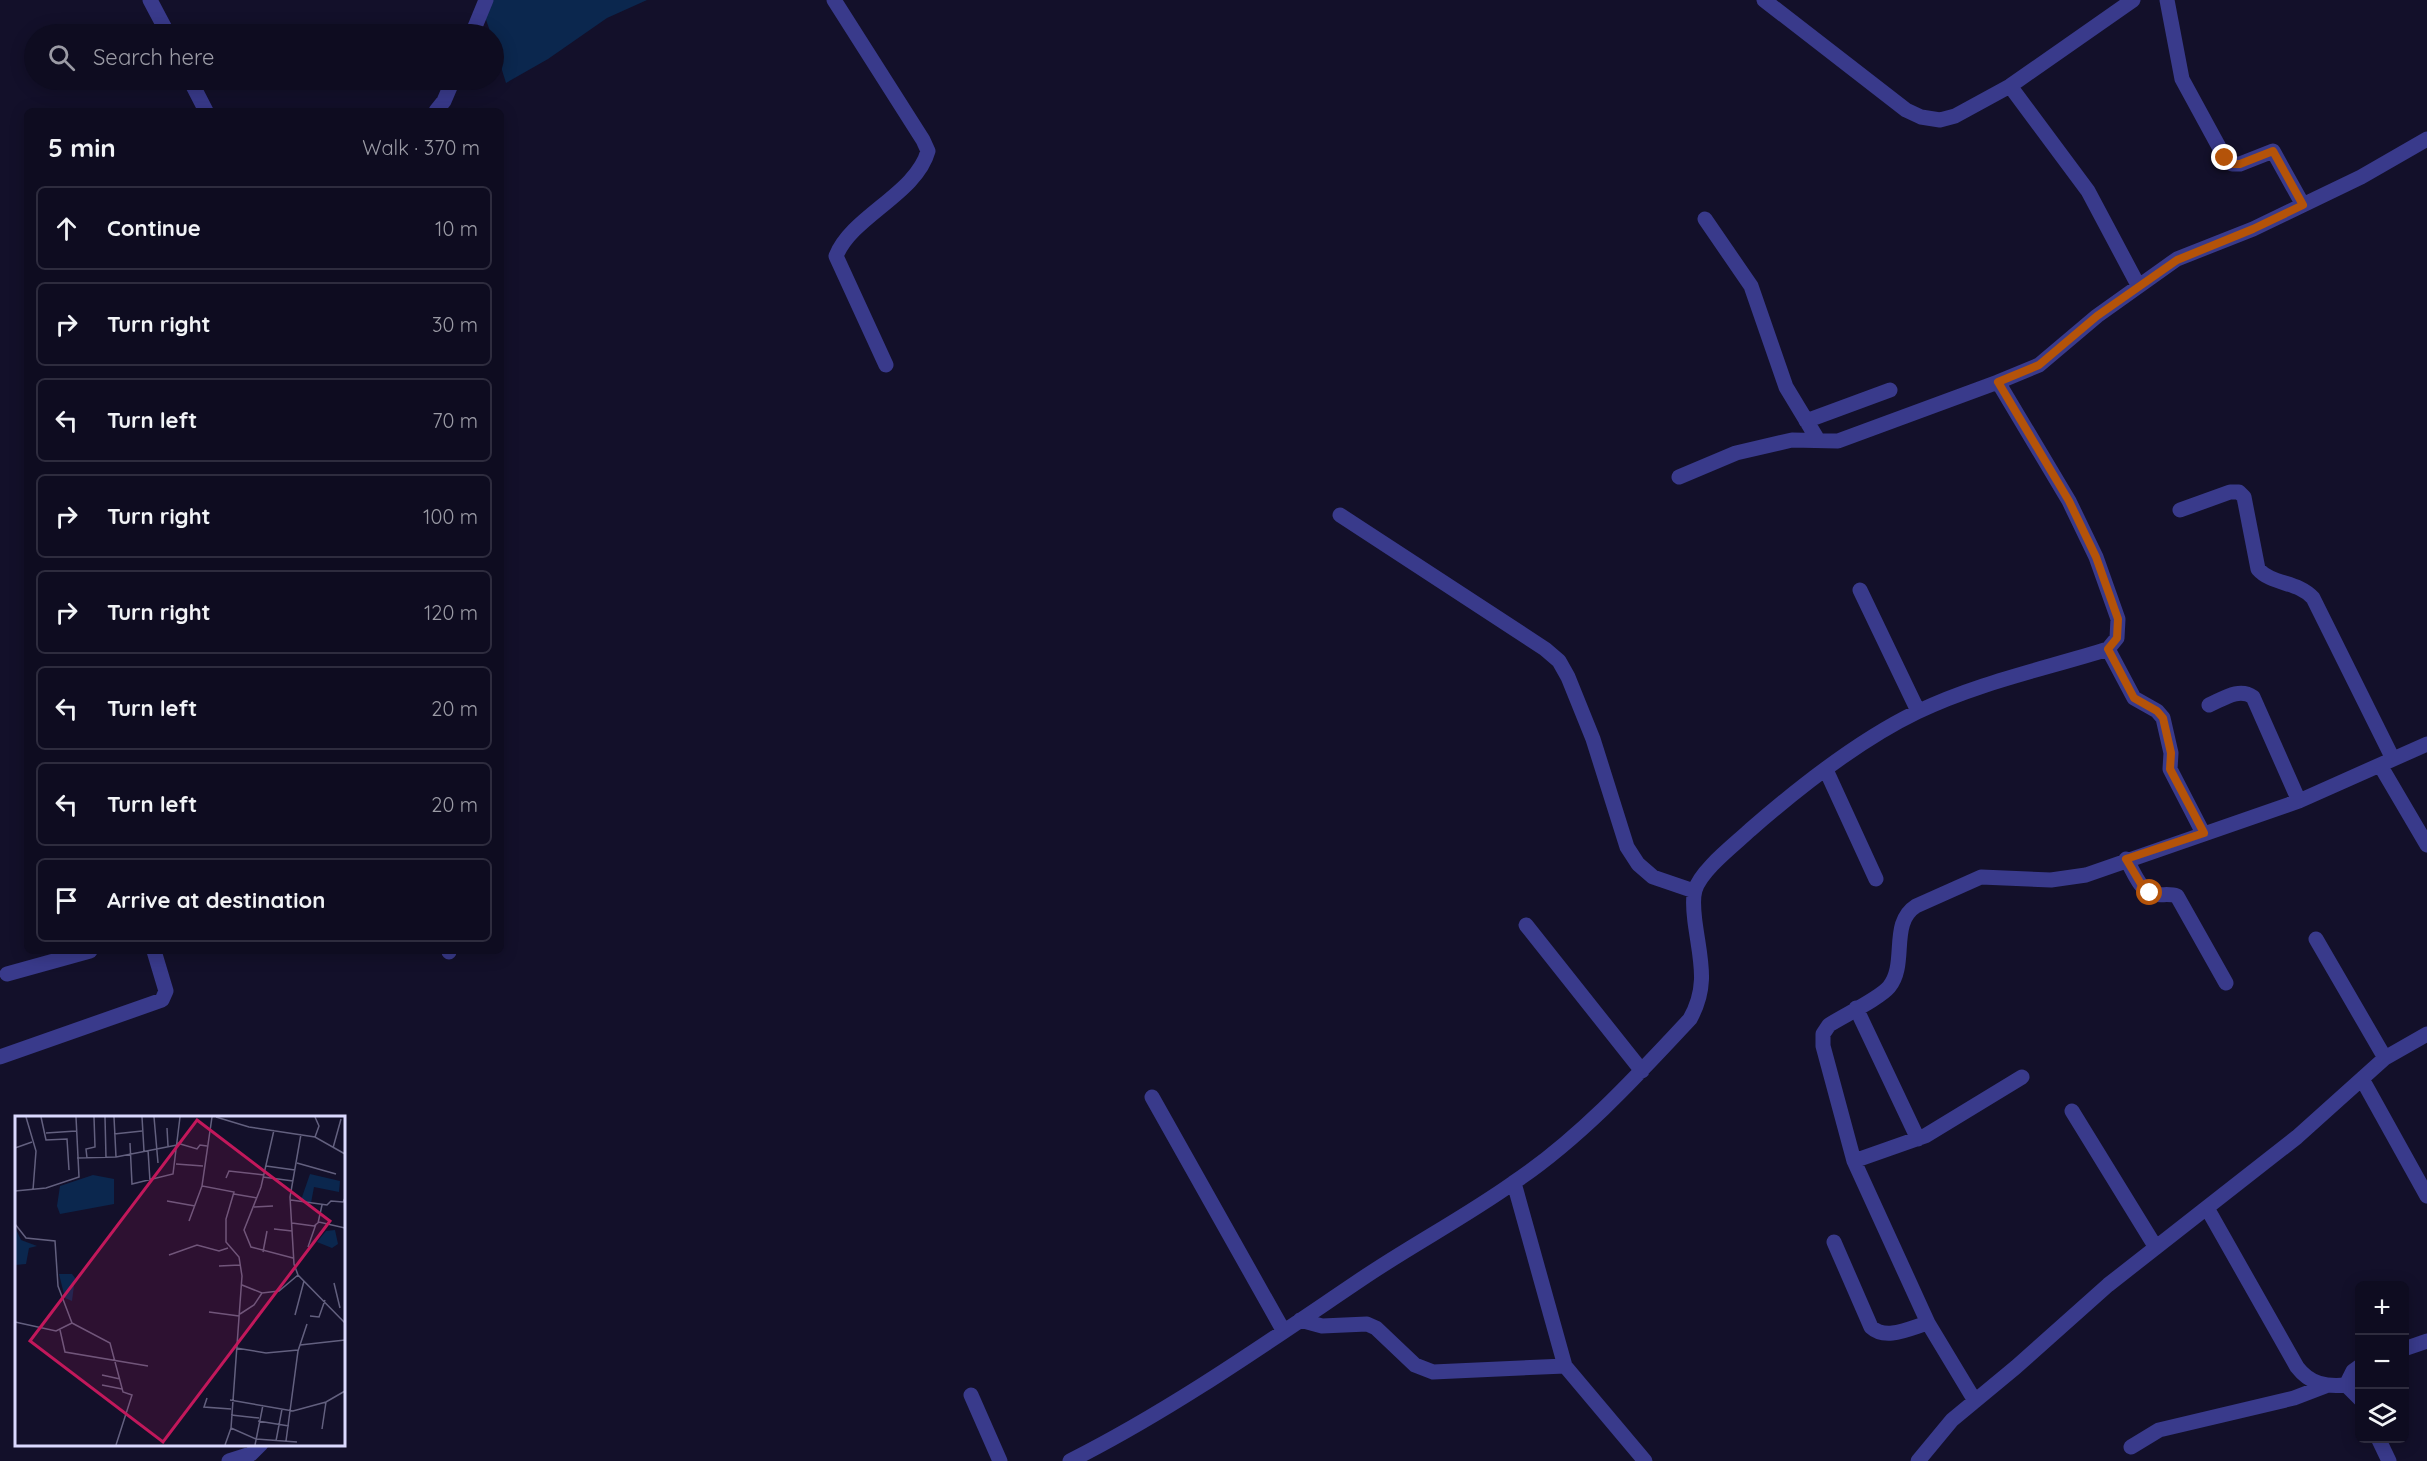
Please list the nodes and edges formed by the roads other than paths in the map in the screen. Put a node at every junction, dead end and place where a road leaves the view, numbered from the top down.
1 (150, 0) edge
2 (486, 0) edge
3 (834, 0) edge
4 (1764, 0) edge
5 (2133, 0) edge
6 (2167, 0) edge
7 (163, 24) edge
8 (476, 24) edge
9 (2010, 86) junction
10 (195, 90) edge
11 (449, 90) edge
12 (204, 108) edge
13 (438, 108) edge
14 (2427, 139) edge
15 (2303, 205) junction
16 (1705, 219) dead end
17 (2139, 285) junction
18 (886, 365) dead end
19 (1998, 382) junction
20 (1890, 390) dead end
21 (1806, 421) junction
22 (1818, 440) junction
23 (1679, 477) dead end
24 (2180, 510) dead end
25 (1340, 515) dead end
26 (1860, 590) dead end
27 (2108, 649) junction
28 (2209, 705) dead end
29 (1918, 711) junction
30 (2427, 744) edge
31 (2387, 762) junction
32 (1826, 770) junction
33 (2299, 801) junction
34 (2204, 833) junction
35 (2427, 845) edge
36 (2126, 859) junction
37 (1876, 879) dead end
38 (1694, 891) junction
39 (1526, 925) dead end
40 (2316, 939) dead end
41 (79, 954) edge
42 (155, 954) edge
43 (7, 974) dead end
44 (2226, 983) dead end
45 (1856, 1008) junction
46 (2427, 1034) edge
47 (0, 1057) edge
48 (2385, 1058) junction
49 (1642, 1071) junction
50 (2022, 1077) dead end
51 (2362, 1079) junction
52 (1152, 1097) dead end
53 (2072, 1111) dead end
54 (1918, 1139) junction
55 (1854, 1161) junction
56 (1514, 1183) junction
57 (2427, 1196) edge
58 (2207, 1208) junction
59 (1834, 1242) dead end
60 (2155, 1246) junction
61 (1300, 1320) junction
62 (1928, 1323) junction
63 (1283, 1330) junction
64 (2427, 1341) edge
65 (2409, 1346) edge
66 (1565, 1366) junction
67 (2355, 1370) edge
68 (2346, 1385) junction
69 (2328, 1386) junction
70 (2355, 1394) edge
71 (971, 1395) dead end
72 (1975, 1401) junction
73 (2380, 1443) edge
74 (259, 1446) edge
75 (2131, 1447) dead end
76 (229, 1461) edge
77 (1000, 1461) edge
78 (1070, 1461) edge
79 (1645, 1461) edge
80 (1918, 1461) edge
81 (2389, 1461) edge

1 - 7 street
2 - 8 street
3 - 18 street
4 - 9 street
5 - 9 street
6 - 15 street
9 - 17 street
10 - 12 street
11 - 13 street
14 - 15 street
15 - 17 street
16 - 21 street
17 - 19 street
19 - 22 street
19 - 27 street
20 - 21 street
21 - 22 street
22 - 23 street
24 - 31 street
25 - 38 street
26 - 29 street
27 - 29 street
27 - 34 street
28 - 33 street
29 - 32 street
30 - 31 street
31 - 33 street
31 - 35 street
32 - 37 street
32 - 38 street
33 - 34 street
34 - 36 street
36 - 44 street
36 - 45 street
38 - 49 street
39 - 49 street
40 - 48 street
41 - 43 street
42 - 47 street
45 - 54 street
45 - 55 street
46 - 48 street
48 - 51 street
49 - 56 street
50 - 54 street
51 - 57 street
51 - 58 street
52 - 63 street
53 - 60 street
54 - 55 street
55 - 62 street
56 - 61 street
56 - 66 street
58 - 60 street
58 - 69 street
59 - 62 street
60 - 72 street
61 - 63 street
61 - 66 street
62 - 72 street
63 - 78 street
64 - 65 street
66 - 79 street
67 - 68 street
68 - 69 street
68 - 70 street
69 - 75 street
71 - 77 street
72 - 80 street
73 - 81 street
74 - 76 street

